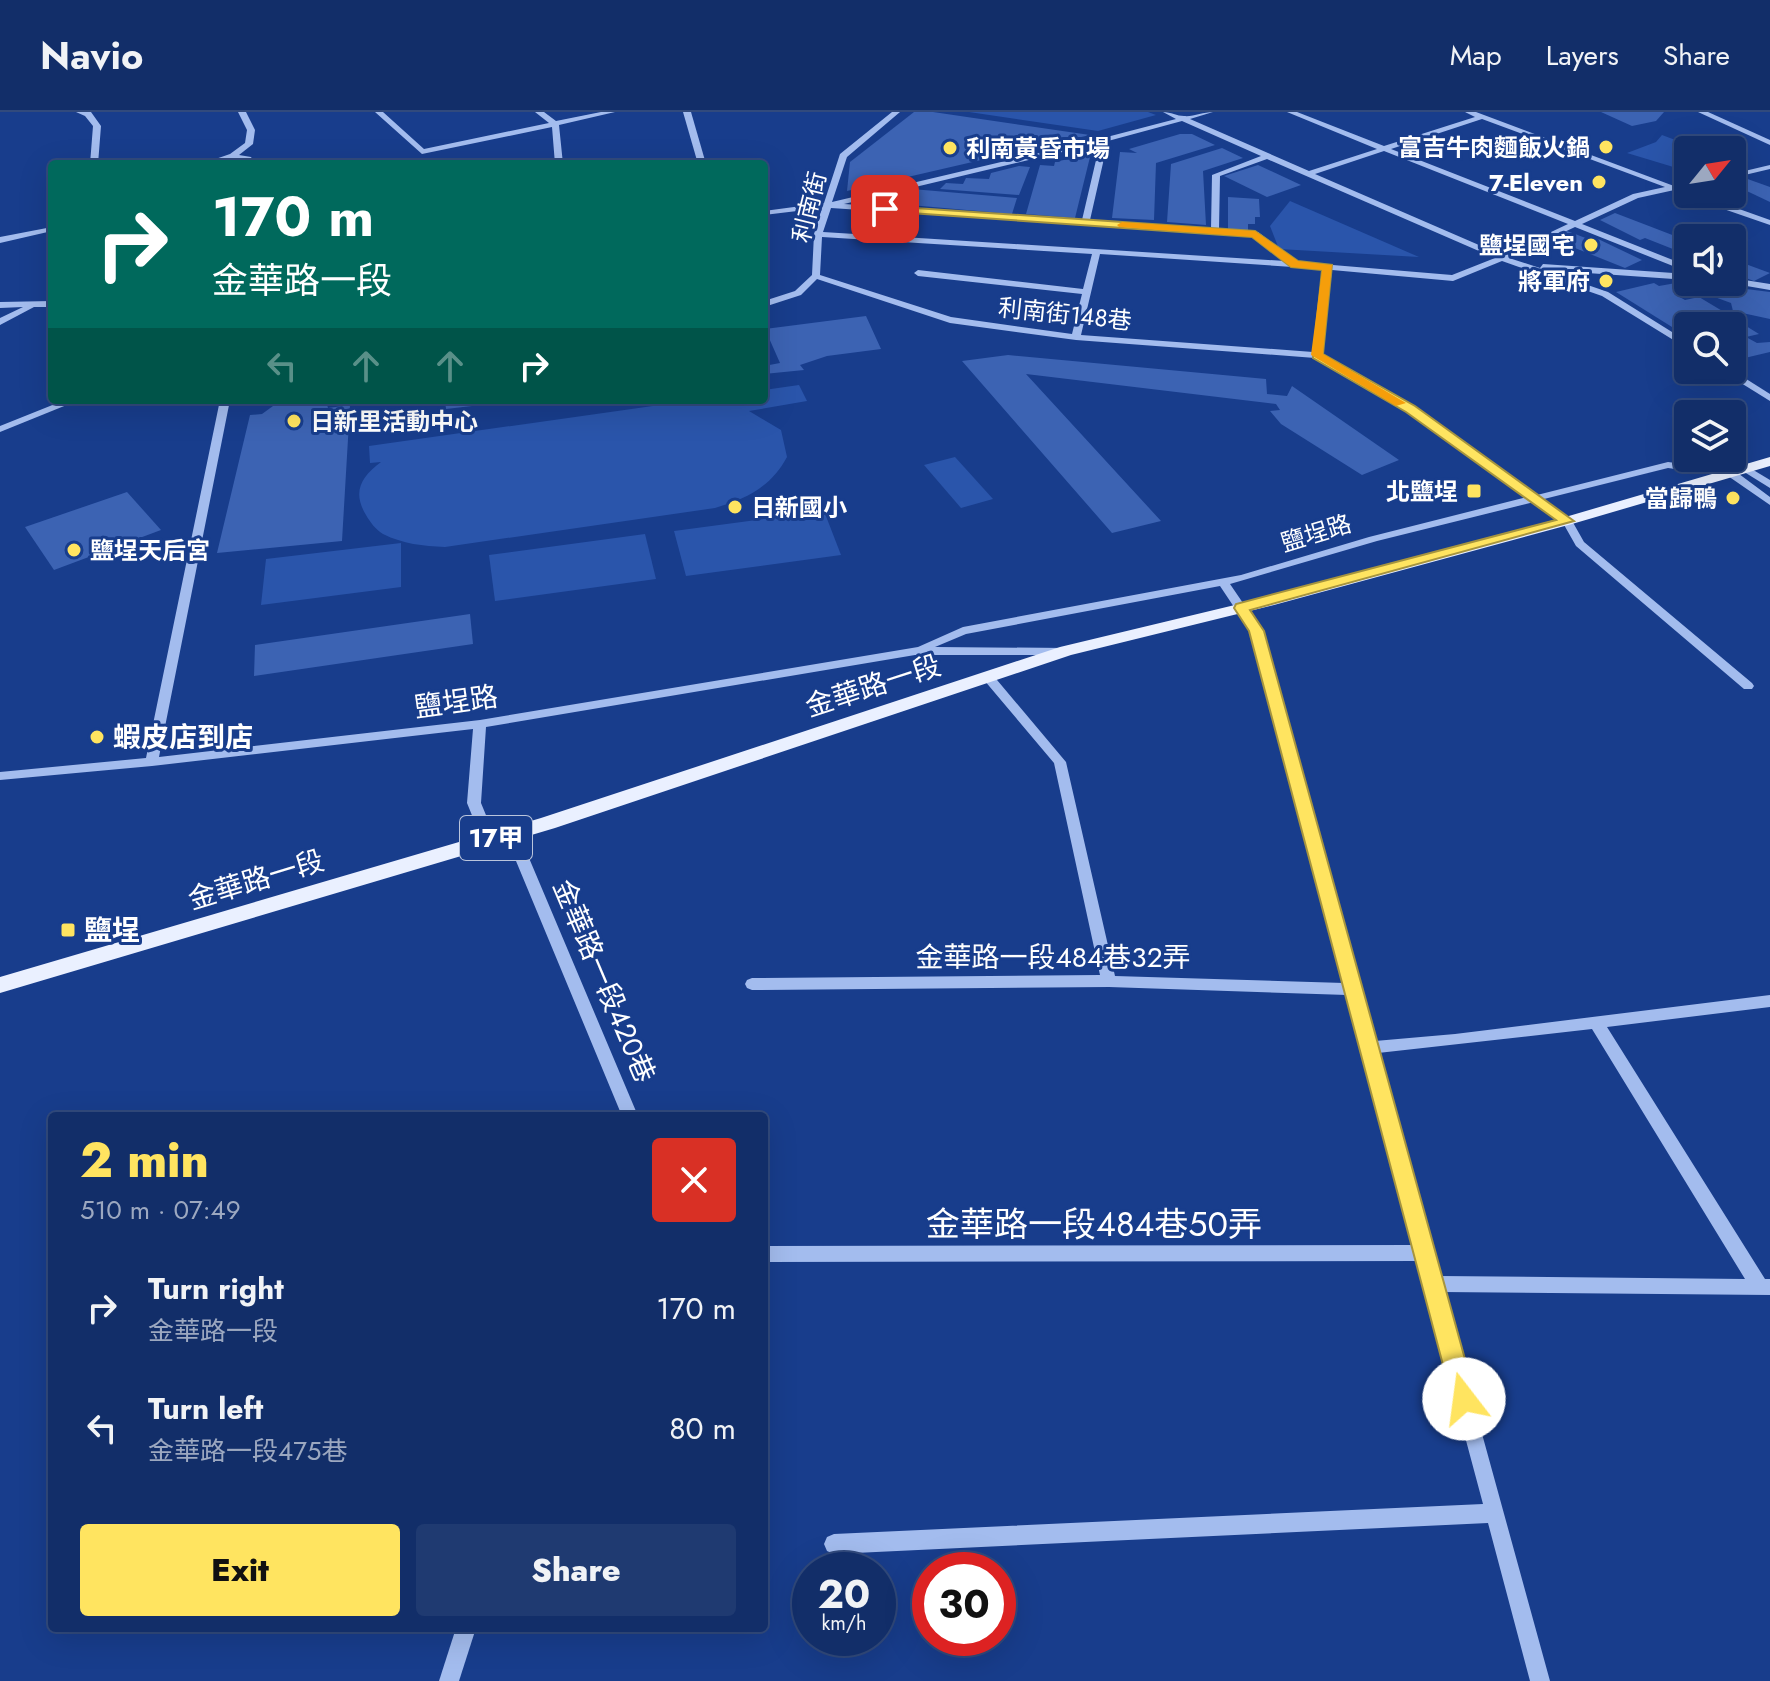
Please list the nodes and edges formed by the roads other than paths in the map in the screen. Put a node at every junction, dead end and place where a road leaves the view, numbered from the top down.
1 (80, 112) edge
2 (242, 112) edge
3 (379, 112) edge
4 (539, 112) edge
5 (611, 112) edge
6 (687, 112) edge
7 (896, 112) edge
8 (1167, 112) edge
9 (1209, 112) edge
10 (1291, 112) edge
11 (1469, 112) edge
12 (1702, 112) edge
13 (1482, 117) junction
14 (1185, 119) junction
15 (555, 124) junction
16 (1105, 140) junction
17 (1770, 143) edge
18 (1383, 149) junction
19 (422, 152) junction
20 (233, 156) junction
21 (1267, 156) junction
22 (94, 160) edge
23 (219, 160) edge
24 (249, 160) edge
25 (422, 160) edge
26 (559, 160) edge
27 (701, 160) edge
28 (1770, 167) edge
29 (1310, 173) junction
30 (1746, 173) edge
31 (1673, 188) joint
32 (828, 205) junction
33 (1728, 208) edge
34 (768, 212) edge
35 (1085, 223) junction
36 (1770, 223) edge
37 (1572, 224) junction
38 (48, 230) edge
39 (1215, 232) junction
40 (818, 234) junction
41 (0, 240) edge
42 (1096, 254) junction
43 (1502, 258) junction
44 (1295, 264) junction
45 (1674, 264) edge
46 (1522, 265) junction
47 (1328, 267) junction
48 (918, 273) dead end
49 (816, 276) junction
50 (1674, 276) edge
51 (1746, 283) edge
52 (1770, 287) edge
53 (1086, 292) junction
54 (38, 303) junction
55 (768, 303) edge
56 (48, 304) edge
57 (0, 305) edge
58 (0, 322) edge
59 (1076, 337) junction
60 (1674, 337) edge
61 (1317, 355) junction
62 (1746, 383) edge
63 (1770, 398) edge
64 (64, 404) edge
65 (224, 404) edge
66 (0, 429) edge
67 (1770, 461) edge
68 (1674, 466) edge
69 (1746, 468) edge
70 (1735, 472) edge
71 (1739, 472) edge
72 (1740, 472) edge
73 (1770, 485) edge
74 (1538, 499) junction
75 (1770, 502) edge
76 (1567, 521) junction
77 (1223, 582) junction
78 (1241, 608) junction
79 (915, 651) junction
80 (1066, 651) junction
81 (988, 677) junction
82 (1748, 686) dead end
83 (480, 724) junction
84 (152, 762) junction
85 (0, 776) edge
86 (489, 840) junction
87 (1109, 981) junction
88 (752, 984) dead end
89 (0, 985) edge
90 (1353, 989) junction
91 (1770, 1001) edge
92 (1596, 1023) junction
93 (1369, 1048) junction
94 (628, 1112) edge
95 (1424, 1253) junction
96 (768, 1254) edge
97 (1433, 1284) junction
98 (1765, 1287) edge
99 (1495, 1513) junction
100 (834, 1544) dead end
101 (465, 1632) edge
102 (449, 1681) edge
103 (1540, 1681) edge

1 - 22 street
2 - 20 street
3 - 19 street
4 - 15 street
5 - 15 street
6 - 27 street
7 - 32 street, 利南街
8 - 14 street
9 - 14 street
10 - 18 street
11 - 13 street
12 - 17 street
13 - 18 street
13 - 31 street
14 - 16 street
14 - 21 street
15 - 19 street
15 - 26 street
16 - 32 street
16 - 35 street
18 - 29 street
18 - 37 street
19 - 25 street
20 - 23 street
20 - 24 street
21 - 29 street
21 - 39 street
28 - 30 street
29 - 43 street
31 - 37 street
32 - 34 street
32 - 35 street
32 - 40 street, 利南街
33 - 36 street
35 - 39 street
37 - 43 street
37 - 45 street
38 - 41 street
39 - 44 street
40 - 42 street
40 - 49 street, 利南街
42 - 44 street
42 - 53 street
43 - 46 street
43 - 47 street
44 - 47 street
46 - 50 street
46 - 60 street
47 - 61 street
48 - 53 street
49 - 55 street, 利南街
49 - 59 street, 利南街148巷
51 - 52 street
53 - 59 street
54 - 56 street
54 - 57 street
54 - 58 street
59 - 61 street, 利南街148巷
61 - 74 street
62 - 63 street
64 - 66 street
65 - 84 street
67 - 69 main road, 金華路一段 / 17甲
68 - 74 street, 鹽埕路
70 - 76 main road, 金華路一段 / 17甲
71 - 75 street
72 - 73 street
74 - 76 street
74 - 77 street, 鹽埕路
76 - 78 main road, 金華路一段 / 17甲
76 - 82 street
77 - 78 street
77 - 79 street, 鹽埕路
78 - 80 main road, 金華路一段 / 17甲
78 - 90 street
79 - 80 street, 鹽埕路
79 - 83 street, 鹽埕路
80 - 81 main road, 金華路一段 / 17甲
81 - 86 main road, 金華路一段 / 17甲
81 - 87 street
83 - 84 street, 鹽埕路
83 - 86 street
84 - 85 street, 鹽埕路
86 - 89 main road, 金華路一段 / 17甲
86 - 94 street, 金華路一段420巷
87 - 88 street, 金華路一段484巷32弄
87 - 90 street, 金華路一段484巷32弄
90 - 93 street
91 - 92 street
92 - 93 street
92 - 98 street
93 - 95 street
95 - 96 street, 金華路一段484巷50弄
95 - 97 street
97 - 98 street
97 - 99 street
99 - 100 street
99 - 103 street
101 - 102 street

